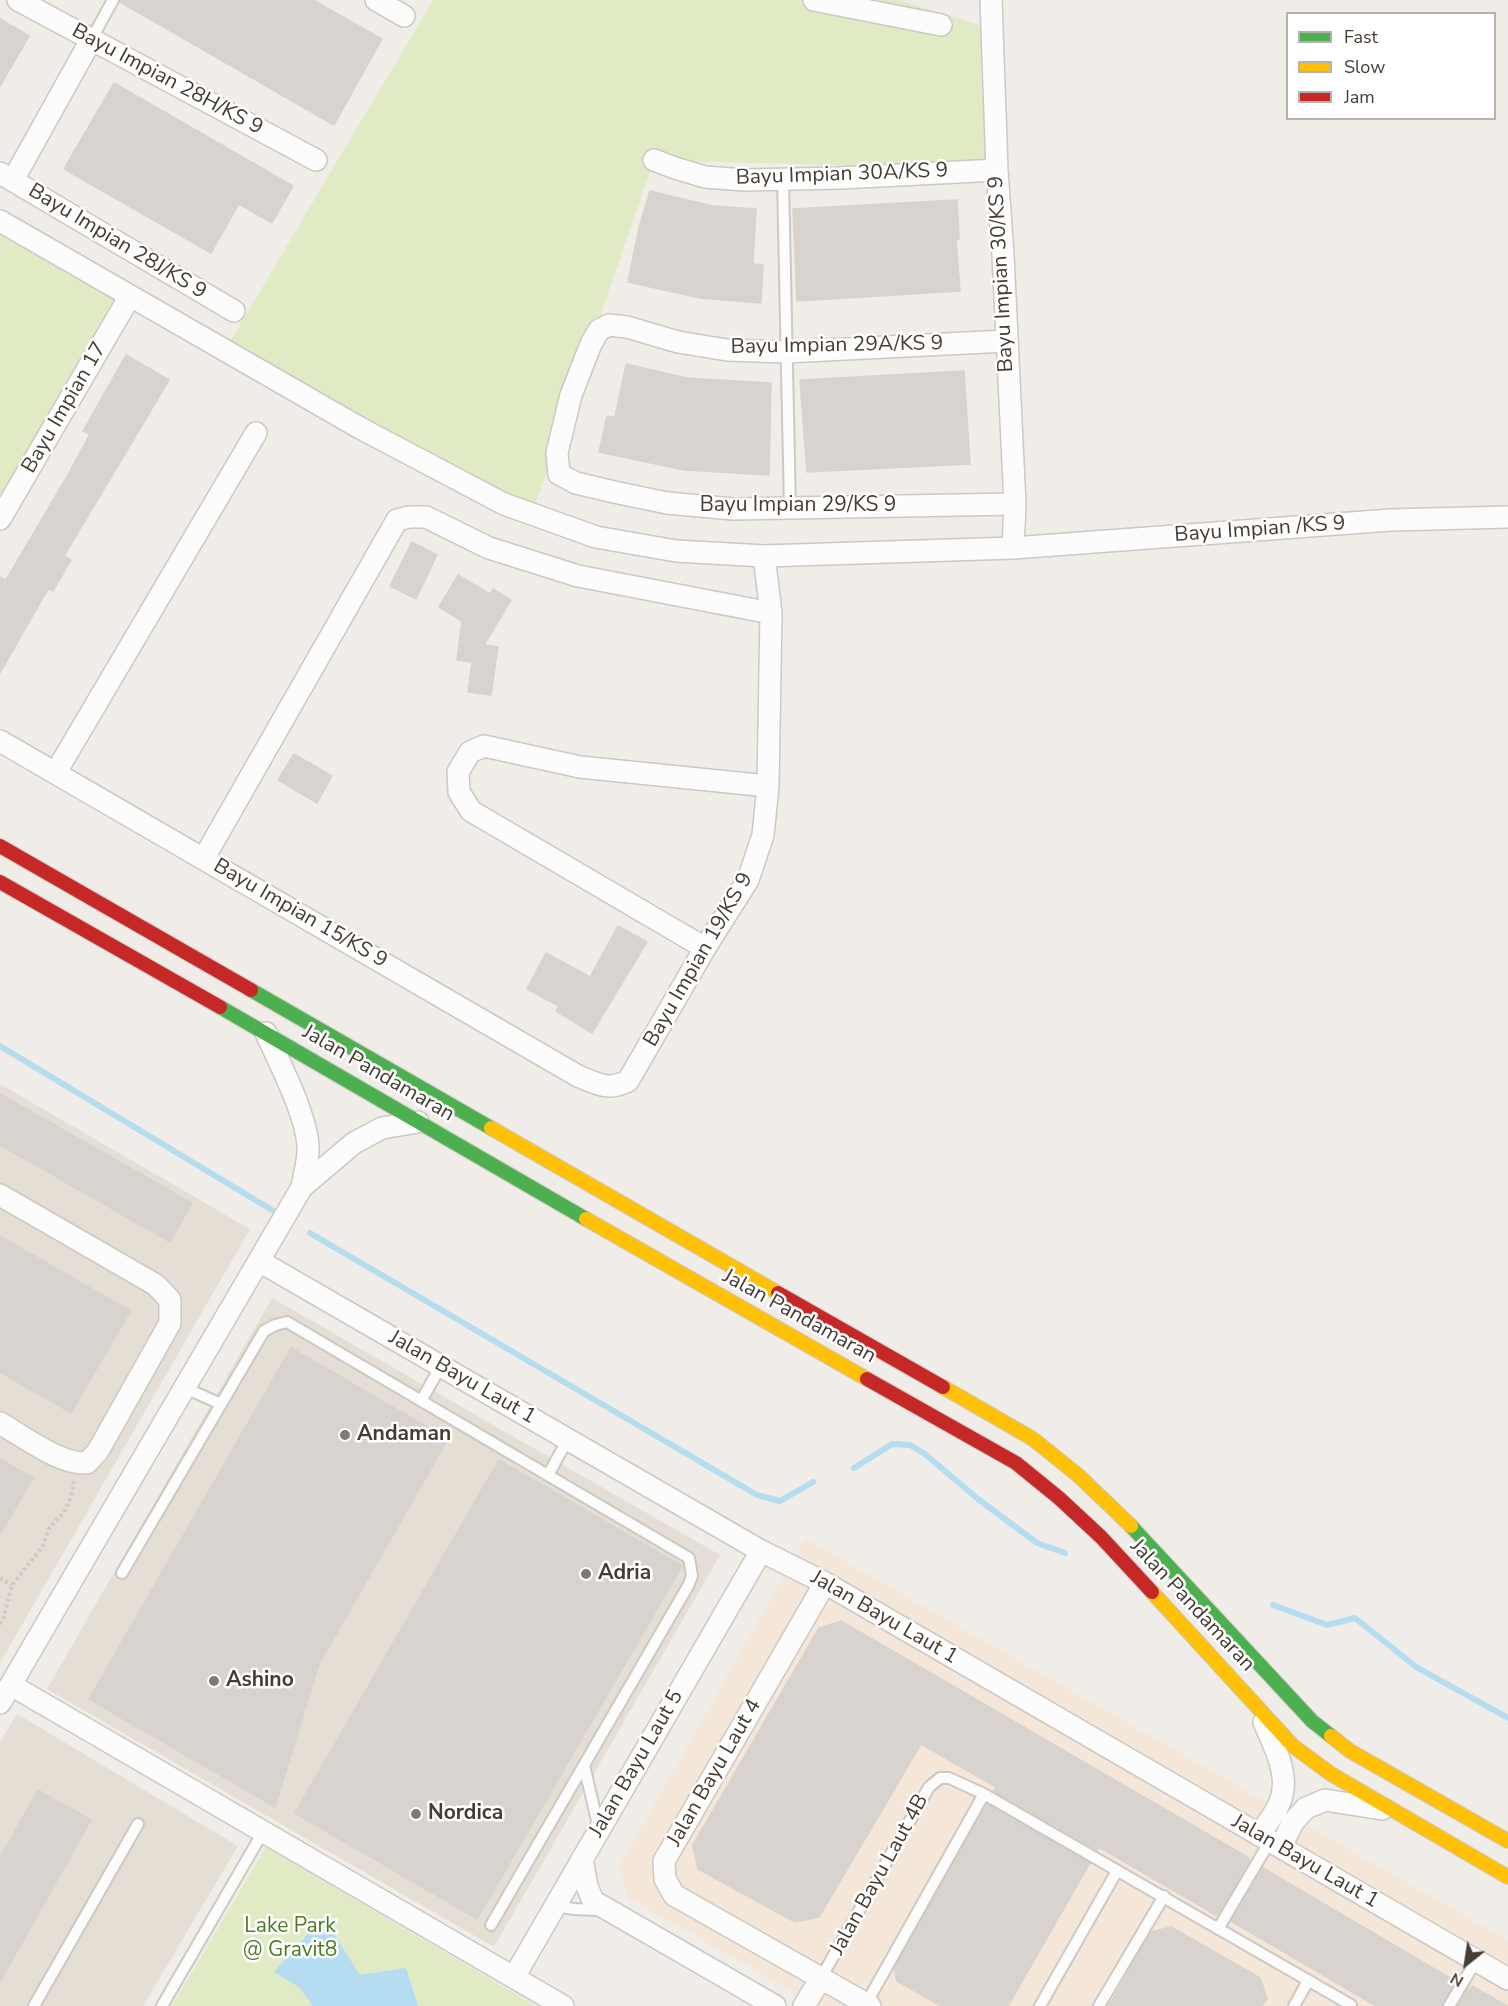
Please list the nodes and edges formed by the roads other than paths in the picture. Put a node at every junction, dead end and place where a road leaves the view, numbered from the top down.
1 (18, 0) edge
2 (113, 0) edge
3 (376, 0) edge
4 (814, 0) edge
5 (991, 0) edge
6 (404, 16) dead end
7 (941, 25) dead end
8 (91, 40) junction
9 (654, 159) dead end
10 (316, 160) dead end
11 (997, 170) junction
12 (6, 176) edge
13 (783, 180) junction
14 (0, 220) edge
15 (130, 296) junction
16 (234, 311) dead end
17 (1006, 341) junction
18 (786, 352) junction
19 (572, 395) joint
20 (256, 433) dead end
21 (1015, 504) junction
22 (790, 509) junction
23 (1508, 518) edge
24 (0, 519) edge
25 (1013, 548) junction
26 (764, 556) junction
27 (771, 613) junction
28 (0, 741) edge
29 (56, 772) junction
30 (768, 786) junction
31 (0, 846) edge
32 (204, 858) junction
33 (0, 882) edge
34 (705, 948) junction
35 (266, 1033) junction
36 (601, 1086) joint
37 (418, 1122) junction
38 (302, 1187) junction
39 (0, 1195) edge
40 (259, 1261) junction
41 (441, 1366) junction
42 (185, 1388) junction
43 (421, 1401) junction
44 (221, 1404) junction
45 (0, 1423) edge
46 (568, 1439) junction
47 (548, 1475) junction
48 (761, 1551) junction
49 (122, 1573) dead end
50 (825, 1583) junction
51 (11, 1685) junction
52 (0, 1703) edge
53 (1258, 1709) junction
54 (584, 1765) junction
55 (984, 1794) junction
56 (1392, 1811) junction
57 (138, 1824) dead end
58 (599, 1829) junction
59 (263, 1832) junction
60 (1270, 1841) junction
61 (1508, 1841) edge
62 (582, 1859) junction
63 (1117, 1870) junction
64 (1508, 1877) edge
65 (1164, 1896) junction
66 (555, 1906) junction
67 (612, 1911) junction
68 (491, 1925) dead end
69 (1218, 1929) junction
70 (1476, 1961) junction
71 (514, 1977) junction
72 (821, 1978) junction
73 (1508, 1979) edge
74 (1308, 1981) junction
75 (868, 2005) edge
76 (34, 2006) edge
77 (162, 2006) edge
78 (563, 2006) edge
79 (775, 2006) edge
80 (804, 2006) edge
81 (1040, 2006) edge
82 (1099, 2006) edge
83 (1294, 2006) edge
84 (1351, 2006) edge
85 (1449, 2006) edge

1 - 8 street, Bayu Impian 28H/KS 9
2 - 8 lane
3 - 6 street
4 - 7 street
5 - 11 street, Bayu Impian 30/KS 9
8 - 10 street, Bayu Impian 28H/KS 9
8 - 12 street
9 - 13 street, Bayu Impian 30A/KS 9
11 - 13 street, Bayu Impian 30A/KS 9
11 - 17 street, Bayu Impian 30/KS 9
12 - 16 street, Bayu Impian 28J/KS 9
13 - 18 lane
14 - 15 street, Bayu Impian /KS 9
15 - 24 street, Bayu Impian 17
15 - 26 street, Bayu Impian /KS 9
17 - 18 street, Bayu Impian 29A/KS 9
17 - 21 street, Bayu Impian 30/KS 9
18 - 19 street, Bayu Impian 29A/KS 9
18 - 22 lane
19 - 22 street, Bayu Impian 29/KS 9
20 - 29 street
21 - 22 street, Bayu Impian 29/KS 9
21 - 25 street, Bayu Impian 30/KS 9
23 - 25 street, Bayu Impian /KS 9
25 - 26 street, Bayu Impian /KS 9
26 - 27 street, Bayu Impian 19/KS 9
27 - 30 street, Bayu Impian 19/KS 9
27 - 32 street
28 - 29 street, Bayu Impian 15/KS 9
29 - 32 street, Bayu Impian 15/KS 9
30 - 34 street, Bayu Impian 19/KS 9
30 - 34 street
31 - 61 main road, Jalan Pandamaran
32 - 36 street, Bayu Impian 15/KS 9
33 - 35 main road, Jalan Pandamaran
34 - 36 street, Bayu Impian 19/KS 9
35 - 37 main road, Jalan Pandamaran
35 - 38 street
37 - 38 street
37 - 53 main road, Jalan Pandamaran
38 - 40 street
39 - 45 street
40 - 41 street, Jalan Bayu Laut 1
40 - 42 street
41 - 43 lane
41 - 46 street, Jalan Bayu Laut 1
42 - 44 lane
42 - 51 street
43 - 44 lane
43 - 47 lane
44 - 49 lane
46 - 47 lane
46 - 48 street, Jalan Bayu Laut 1
47 - 54 lane
48 - 50 street, Jalan Bayu Laut 1
48 - 58 street, Jalan Bayu Laut 5
50 - 60 street, Jalan Bayu Laut 1
50 - 72 street, Jalan Bayu Laut 4
51 - 52 street
51 - 59 street
53 - 56 main road, Jalan Pandamaran
53 - 60 street
54 - 58 lane
54 - 68 lane
55 - 63 lane, Jalan Bayu Laut 4B
55 - 72 lane, Jalan Bayu Laut 4B
55 - 75 lane
56 - 60 street
56 - 64 main road, Jalan Pandamaran
57 - 76 lane
58 - 62 street, Jalan Bayu Laut 5
59 - 71 street
59 - 77 lane
60 - 69 lane
60 - 70 street, Jalan Bayu Laut 1
62 - 66 street, Jalan Bayu Laut 5
62 - 67 street
63 - 65 lane, Jalan Bayu Laut 4B
63 - 81 lane
65 - 69 lane, Jalan Bayu Laut 4B
65 - 82 lane
66 - 67 lane
66 - 71 street, Jalan Bayu Laut 5
67 - 79 street
69 - 74 lane, Jalan Bayu Laut 4B
70 - 73 street, Jalan Bayu Laut 1
70 - 85 lane
71 - 78 street
72 - 75 street, Jalan Bayu Laut 4
72 - 80 street, Jalan Bayu Laut 4B
74 - 83 lane
74 - 84 lane, Jalan Bayu Laut 4B

